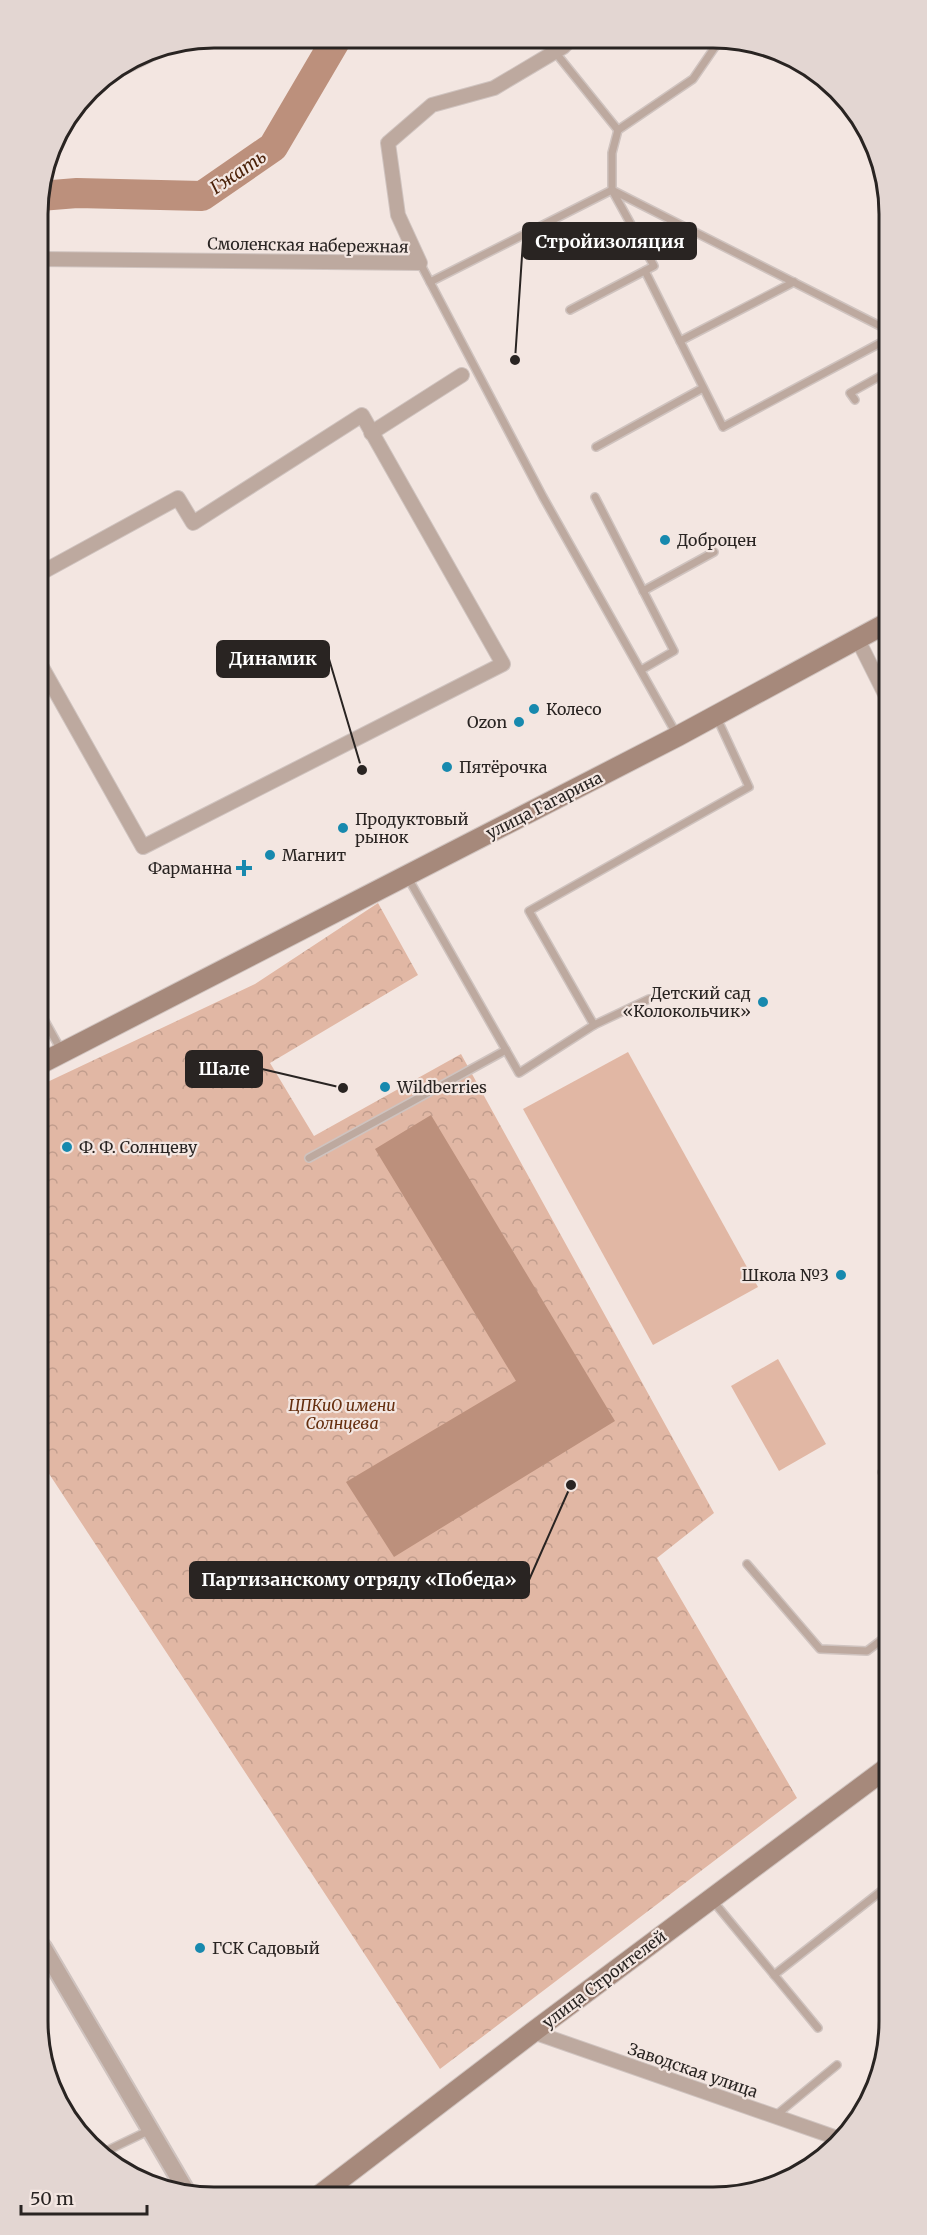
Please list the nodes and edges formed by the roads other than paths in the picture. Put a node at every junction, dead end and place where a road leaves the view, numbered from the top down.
1 (560, 48) edge
2 (714, 48) edge
3 (555, 52) junction
4 (618, 130) junction
5 (612, 190) junction
6 (48, 259) edge
7 (420, 263) junction
8 (645, 271) junction
9 (430, 282) junction
10 (794, 282) junction
11 (570, 310) dead end
12 (879, 325) edge
13 (680, 341) junction
14 (879, 343) edge
15 (476, 368) junction
16 (462, 375) joint
17 (879, 377) edge
18 (703, 388) junction
19 (855, 400) dead end
20 (371, 433) junction
21 (596, 447) dead end
22 (595, 498) dead end
23 (714, 552) dead end
24 (48, 569) edge
25 (643, 591) junction
26 (879, 627) edge
27 (857, 638) junction
28 (641, 670) junction
29 (48, 678) edge
30 (879, 682) edge
31 (715, 715) junction
32 (678, 736) junction
33 (406, 875) junction
34 (649, 999) dead end
35 (594, 1025) junction
36 (48, 1027) edge
37 (506, 1050) junction
38 (62, 1052) junction
39 (48, 1060) edge
40 (309, 1158) dead end
41 (747, 1564) dead end
42 (879, 1642) edge
43 (879, 1778) edge
44 (879, 1893) edge
45 (711, 1899) junction
46 (48, 1956) edge
47 (774, 1975) junction
48 (818, 2028) dead end
49 (533, 2032) junction
50 (837, 2066) dead end
51 (775, 2116) junction
52 (150, 2130) junction
53 (826, 2134) junction
54 (832, 2136) edge
55 (829, 2139) edge
56 (109, 2150) edge
57 (182, 2184) edge
58 (330, 2187) edge

1 - 3 street, Смоленская набережная
2 - 4 lane
3 - 4 lane
3 - 7 street, Смоленская набережная
4 - 5 lane
5 - 8 lane
5 - 9 lane
5 - 10 lane
6 - 7 street, Смоленская набережная
7 - 9 lane
8 - 11 lane
8 - 13 lane
9 - 15 lane
10 - 12 lane
10 - 13 lane
13 - 18 lane
14 - 18 lane
15 - 16 lane
15 - 28 lane
16 - 20 street
17 - 19 lane
18 - 21 lane
20 - 24 street
20 - 29 street
22 - 25 lane
23 - 25 lane
25 - 28 lane
26 - 27 main road, улица Гагарина
27 - 30 street
27 - 31 main road, улица Гагарина
28 - 32 lane
31 - 32 main road, улица Гагарина
31 - 35 lane
32 - 33 main road, улица Гагарина
33 - 37 lane
33 - 38 main road, улица Гагарина
34 - 35 lane
35 - 37 lane
36 - 38 lane
37 - 40 lane
38 - 39 main road, улица Гагарина
41 - 42 lane
43 - 45 main road, улица Строителей
44 - 47 lane
45 - 47 lane
45 - 49 main road, улица Строителей
46 - 52 street
47 - 48 lane
49 - 51 street, Заводская улица
49 - 58 main road, улица Строителей
50 - 51 lane
51 - 53 street, Заводская улица
52 - 56 lane
52 - 57 street
53 - 54 street, Заводская улица
53 - 55 street

